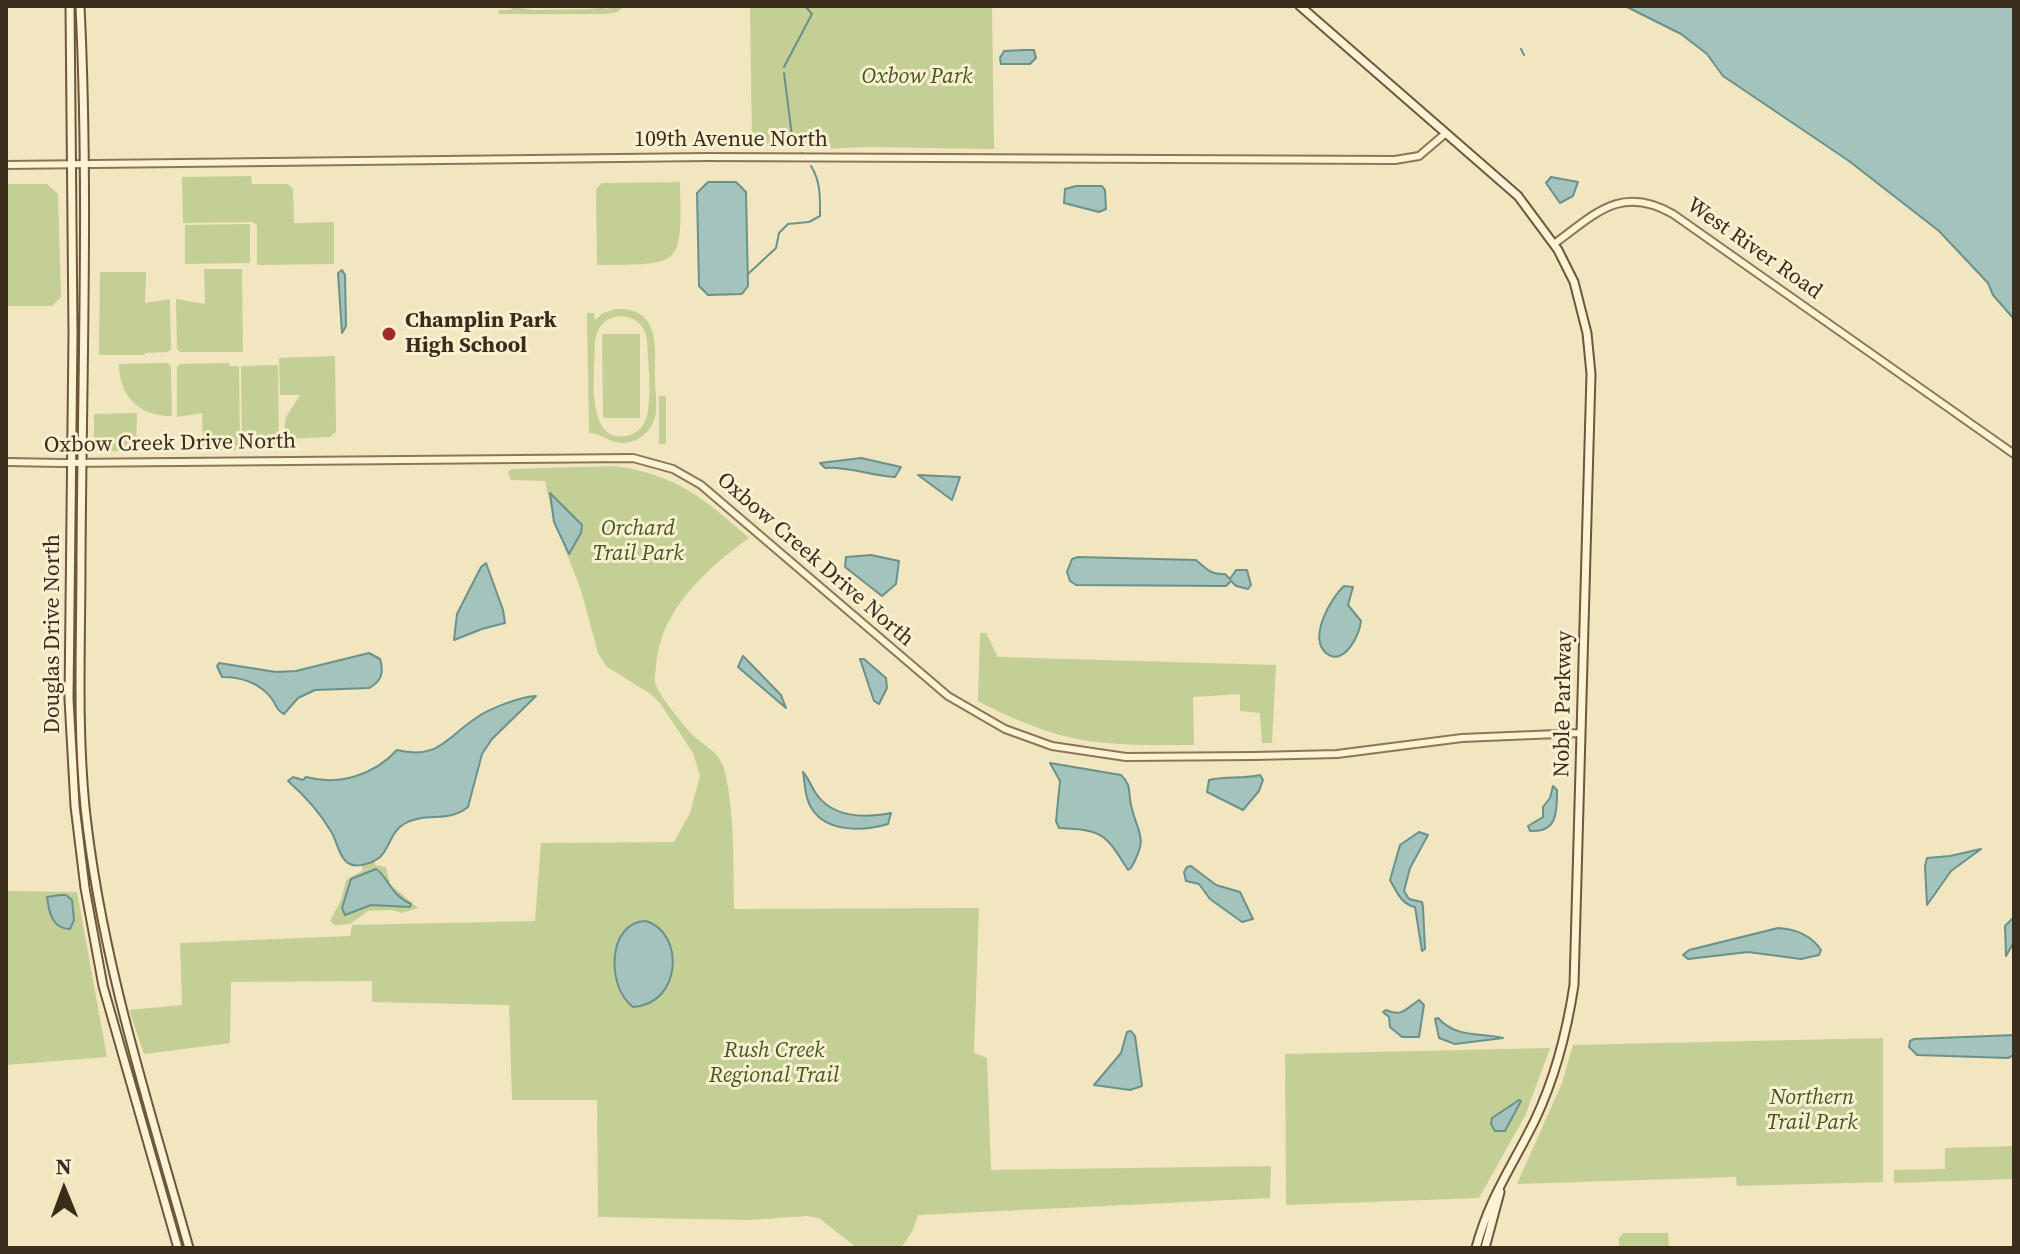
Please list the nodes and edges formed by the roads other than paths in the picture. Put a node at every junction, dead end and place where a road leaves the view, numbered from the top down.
1 (70, 6) edge
2 (80, 6) edge
3 (1300, 6) edge
4 (1446, 133) junction
5 (6, 165) edge
6 (71, 165) junction
7 (83, 165) junction
8 (1554, 244) junction
9 (2014, 454) edge
10 (6, 462) edge
11 (72, 463) junction
12 (82, 463) junction
13 (1581, 733) junction
14 (1513, 1161) junction
15 (178, 1248) edge
16 (189, 1248) edge
17 (1476, 1248) edge
18 (1485, 1248) edge

1 - 6 main road, Douglas Drive North
2 - 7 main road, Douglas Drive North
3 - 4 main road
4 - 7 street, 109th Avenue North
4 - 8 main road
5 - 6 street, 109th Avenue North
6 - 7 street, 109th Avenue North
6 - 11 main road, Douglas Drive North
7 - 12 main road, Douglas Drive North
8 - 9 street, West River Road
8 - 13 main road, Noble Parkway
10 - 11 street, Oxbow Creek Drive North
11 - 12 street, Oxbow Creek Drive North
11 - 15 main road, Douglas Drive North
12 - 13 street, Oxbow Creek Drive North
12 - 16 main road, Douglas Drive North
13 - 14 main road, Noble Parkway
14 - 17 main road, Noble Parkway
14 - 18 main road, Noble Parkway

